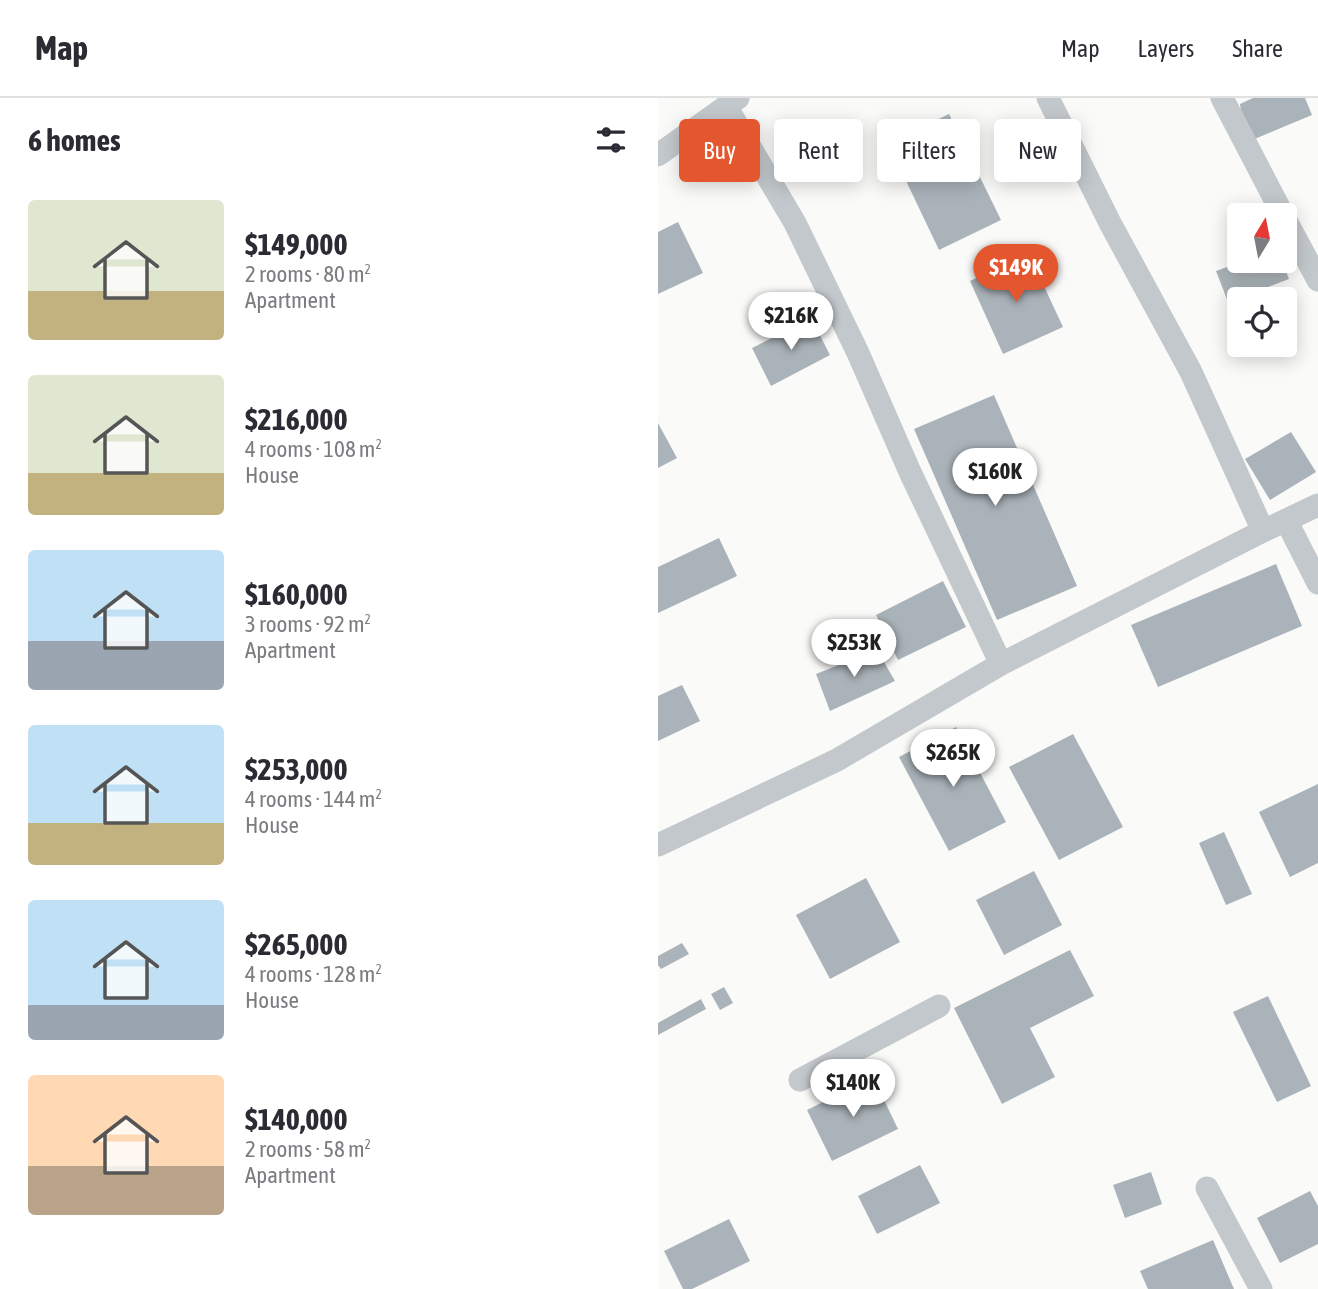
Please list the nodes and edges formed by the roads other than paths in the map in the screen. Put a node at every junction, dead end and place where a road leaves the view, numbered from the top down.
1 (1048, 98) edge
2 (1222, 98) edge
3 (732, 102) edge
4 (658, 155) edge
5 (1277, 203) edge
6 (1297, 240) edge
7 (1318, 280) edge
8 (1318, 505) edge
9 (1286, 520) junction
10 (1263, 531) junction
11 (1318, 583) edge
12 (1002, 664) junction
13 (658, 845) edge
14 (939, 1006) dead end
15 (800, 1080) dead end
16 (1207, 1188) dead end
17 (1261, 1289) edge

1 - 10 street
2 - 5 street
3 - 4 street
3 - 12 street
6 - 7 street
8 - 9 street
9 - 10 street
9 - 11 street
10 - 12 street
12 - 13 street
14 - 15 street
16 - 17 street

